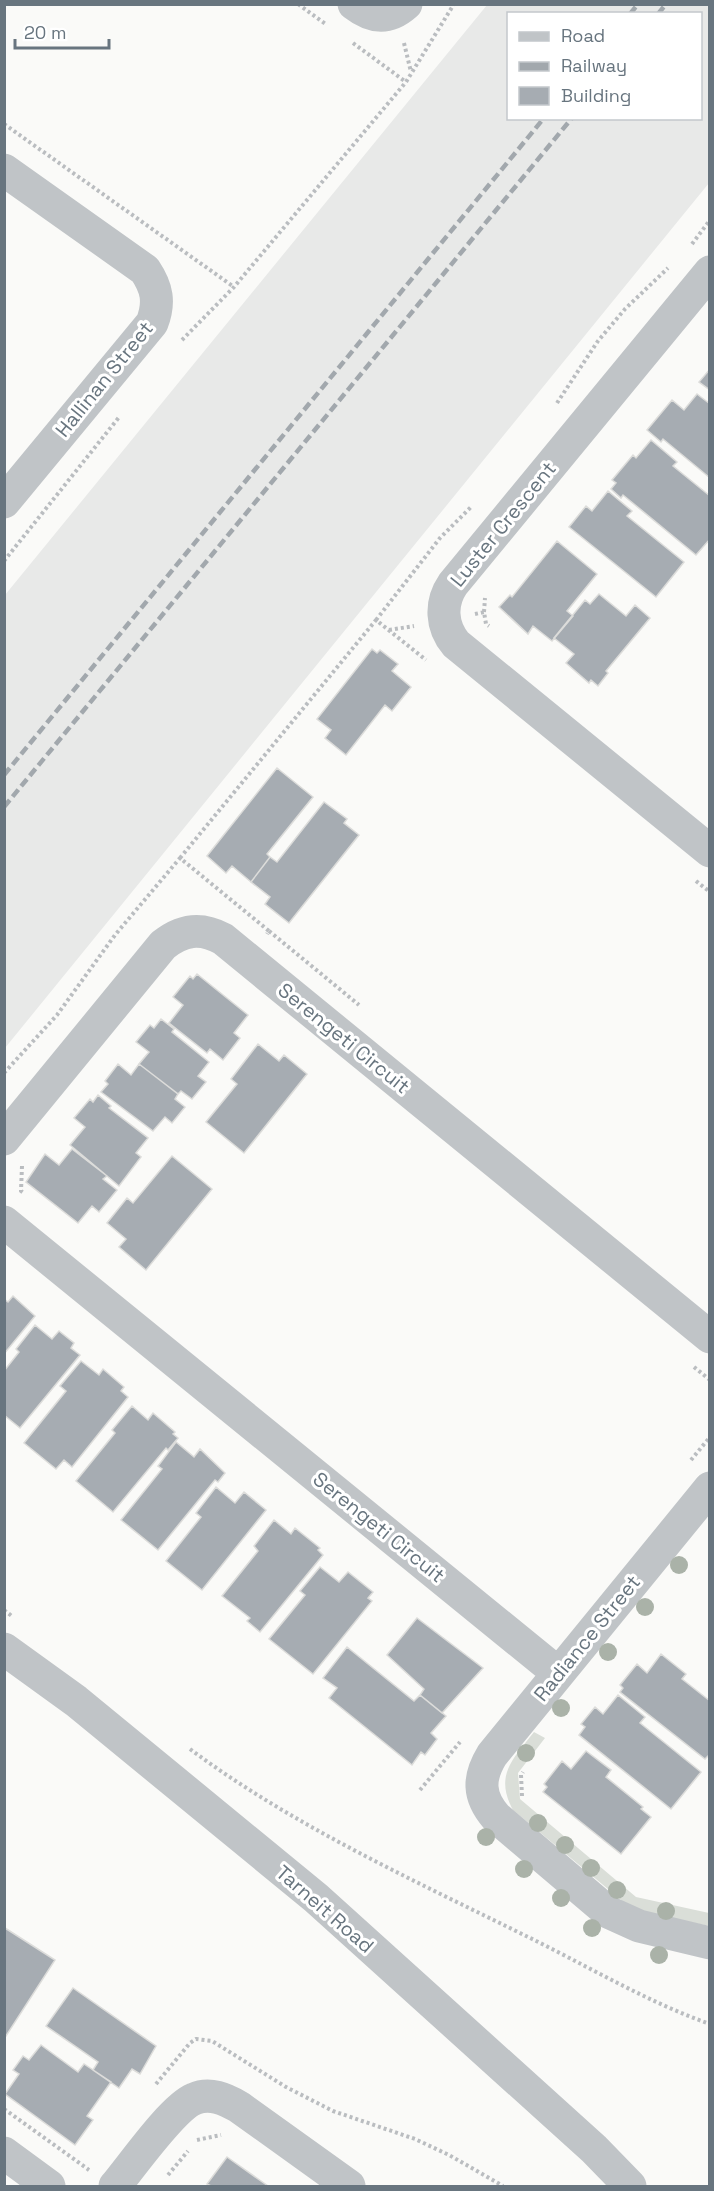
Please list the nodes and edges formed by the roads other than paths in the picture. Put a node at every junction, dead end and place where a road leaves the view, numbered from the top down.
1 (354, 4) edge
2 (406, 4) edge
3 (4, 170) edge
4 (698, 261) edge
5 (4, 502) edge
6 (700, 864) edge
7 (16, 1149) edge
8 (4, 1222) edge
9 (710, 1337) edge
10 (710, 1488) edge
11 (4, 1649) edge
12 (558, 1673) junction
13 (710, 1943) edge
14 (4, 2154) edge
15 (49, 2187) edge
16 (115, 2187) edge
17 (349, 2187) edge
18 (630, 2187) edge

1 - 2 street
3 - 5 street, Hallinan Street
4 - 6 street, Luster Crescent
7 - 9 street, Serengeti Circuit
8 - 12 street, Serengeti Circuit
10 - 12 street, Radiance Street
11 - 18 street, Tarneit Road
12 - 13 street, Radiance Street
14 - 15 street
16 - 17 street

